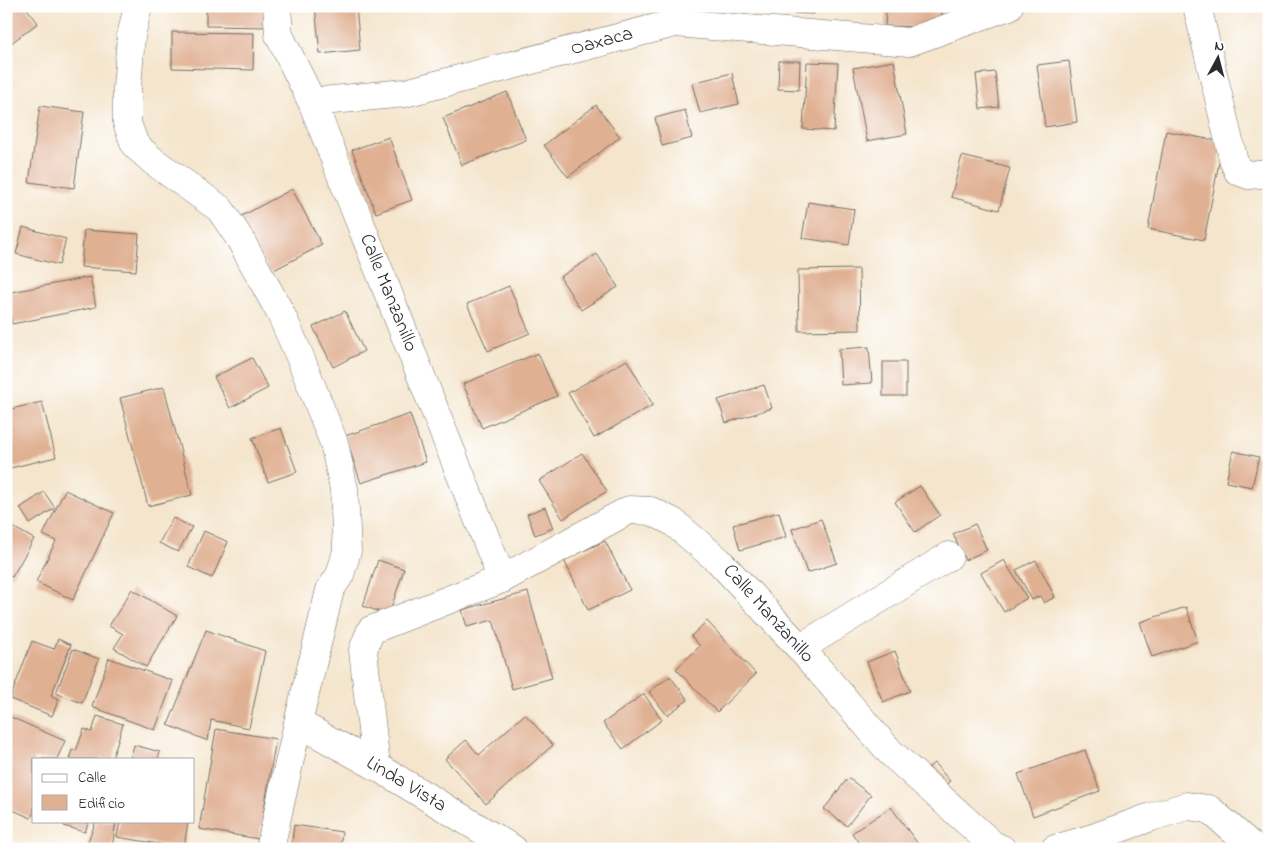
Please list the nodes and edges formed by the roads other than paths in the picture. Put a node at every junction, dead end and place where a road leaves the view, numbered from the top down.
1 (138, 6) edge
2 (277, 6) edge
3 (1010, 6) edge
4 (1197, 6) edge
5 (312, 102) junction
6 (1269, 155) edge
7 (1259, 174) edge
8 (949, 556) dead end
9 (502, 579) junction
10 (800, 648) junction
11 (298, 723) junction
12 (376, 766) junction
13 (998, 847) edge
14 (270, 849) edge
15 (513, 849) edge
16 (1055, 849) edge
17 (1255, 849) edge

1 - 11 street
2 - 5 street, Calle Manzanillo
3 - 5 street, Oaxaca
4 - 7 street
5 - 9 street, Calle Manzanillo
6 - 7 street
8 - 10 street
9 - 10 street, Calle Manzanillo
9 - 12 street, Calle Manzanillo
10 - 13 street, Calle Manzanillo
11 - 12 street, Linda Vista
11 - 14 street
12 - 15 street, Linda Vista
16 - 17 street

